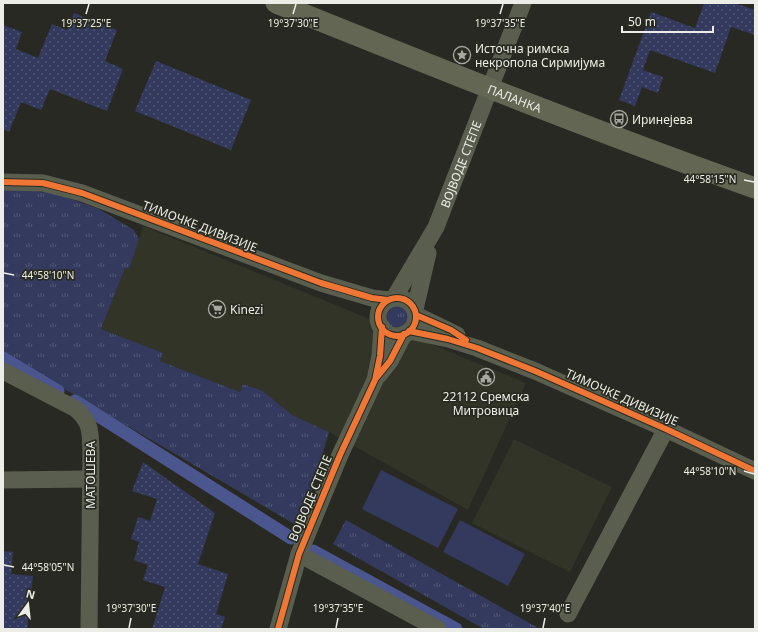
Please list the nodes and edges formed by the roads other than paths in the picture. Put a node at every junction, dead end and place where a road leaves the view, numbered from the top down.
1 (276, 3) edge
2 (523, 3) edge
3 (490, 90) junction
4 (3, 182) edge
5 (755, 188) edge
6 (431, 239) junction
7 (321, 283) junction
8 (391, 299) junction
9 (415, 312) junction
10 (381, 325) junction
11 (406, 333) junction
12 (478, 348) junction
13 (3, 371) edge
14 (375, 380) junction
15 (666, 429) junction
16 (755, 471) edge
17 (90, 479) junction
18 (3, 480) edge
19 (299, 554) junction
20 (568, 614) dead end
21 (89, 629) edge
22 (278, 629) edge
23 (438, 629) edge

1 - 3 main road, ПАЛАНКА
2 - 3 street
3 - 5 main road, ПАЛАНКА
3 - 6 street, ВОЈВОДЕ СТЕПЕ
4 - 7 street, ТИМОЧКЕ ДИВИЗИЈЕ
6 - 8 street, ВОЈВОДЕ СТЕПЕ
6 - 9 street, ВОЈВОДЕ СТЕПЕ
7 - 8 street, ТИМОЧКЕ ДИВИЗИЈЕ
7 - 10 street, ТИМОЧКЕ ДИВИЗИЈЕ
8 - 9 street
8 - 10 street
9 - 11 street
9 - 12 street, ТИМОЧКЕ ДИВИЗИЈЕ
10 - 11 street
10 - 14 street, ВОЈВОДЕ СТЕПЕ
11 - 12 street, ТИМОЧКЕ ДИВИЗИЈЕ
11 - 14 street, ВОЈВОДЕ СТЕПЕ
12 - 15 street, ТИМОЧКЕ ДИВИЗИЈЕ
13 - 17 street, МАТОШЕВА
14 - 19 street, ВОЈВОДЕ СТЕПЕ
15 - 16 street, ТИМОЧКЕ ДИВИЗИЈЕ
15 - 20 street
17 - 18 street
17 - 21 street, МАТОШЕВА
19 - 22 street, ВОЈВОДЕ СТЕПЕ
19 - 23 street, ВОЈВОДЕ СТЕПЕ

